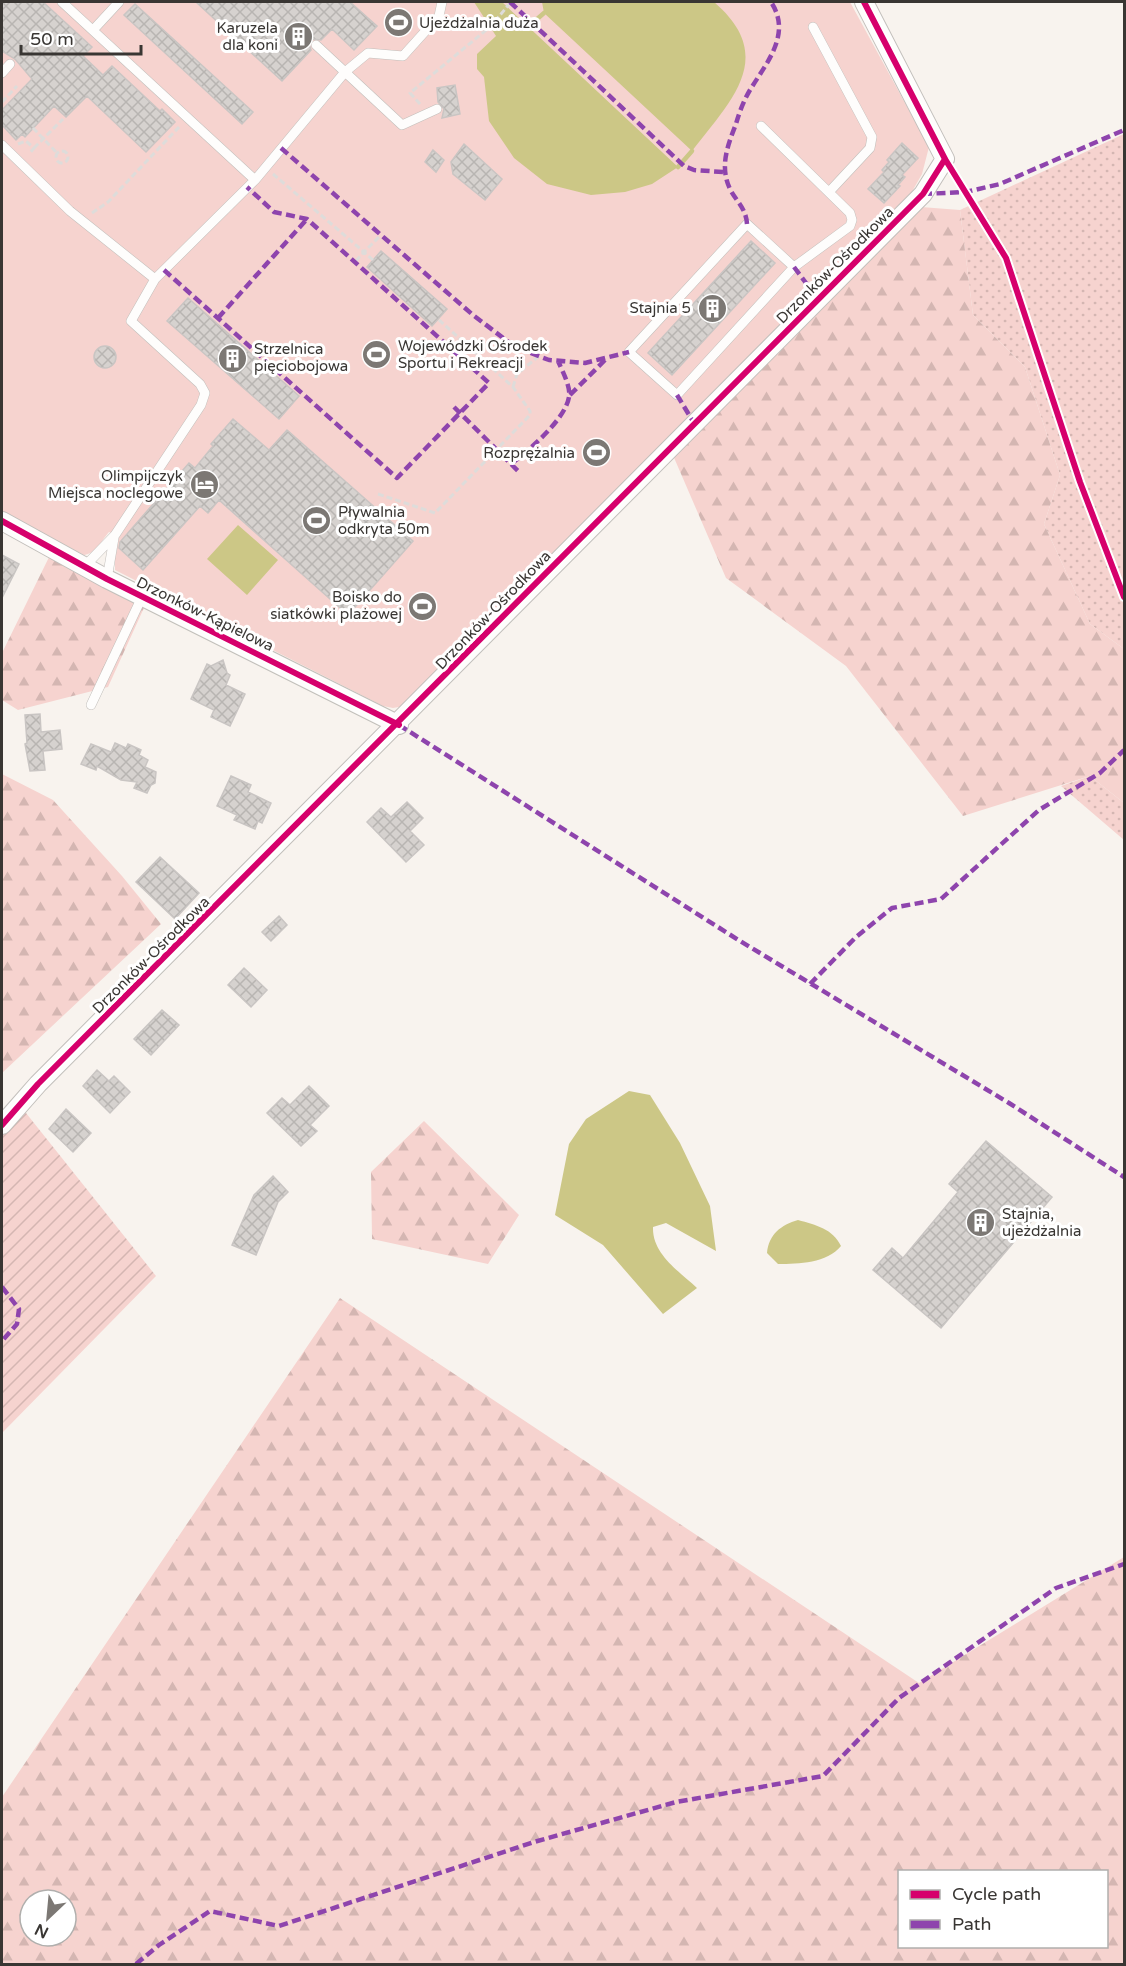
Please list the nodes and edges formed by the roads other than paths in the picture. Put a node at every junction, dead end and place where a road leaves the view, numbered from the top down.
1 (62, 2) edge
2 (119, 2) edge
3 (442, 2) edge
4 (864, 2) edge
5 (813, 27) dead end
6 (94, 29) junction
7 (316, 45) dead end
8 (10, 64) dead end
9 (345, 72) junction
10 (2, 73) edge
11 (433, 111) road end
12 (761, 126) dead end
13 (4, 152) edge
14 (255, 180) junction
15 (829, 192) junction
16 (794, 267) junction
17 (155, 279) junction
18 (2, 521) edge
19 (115, 536) junction
20 (84, 567) junction
21 (107, 579) junction
22 (142, 597) junction
23 (91, 705) dead end
24 (399, 724) junction
25 (2, 1125) edge

1 - 6 lane
2 - 6 lane
3 - 9 lane
4 - 24 street, Drzonków-Ośrodkowa
5 - 15 lane
6 - 14 lane
7 - 9 lane
8 - 10 lane
9 - 11 lane
9 - 14 lane
12 - 15 lane
13 - 17 lane
14 - 17 lane
15 - 16 lane
16 - 16 lane
17 - 19 lane
18 - 20 street, Drzonków-Kąpielowa
19 - 20 lane
19 - 21 lane
20 - 21 street, Drzonków-Kąpielowa
21 - 22 street, Drzonków-Kąpielowa
22 - 23 lane
22 - 24 street, Drzonków-Kąpielowa
24 - 25 street, Drzonków-Ośrodkowa

